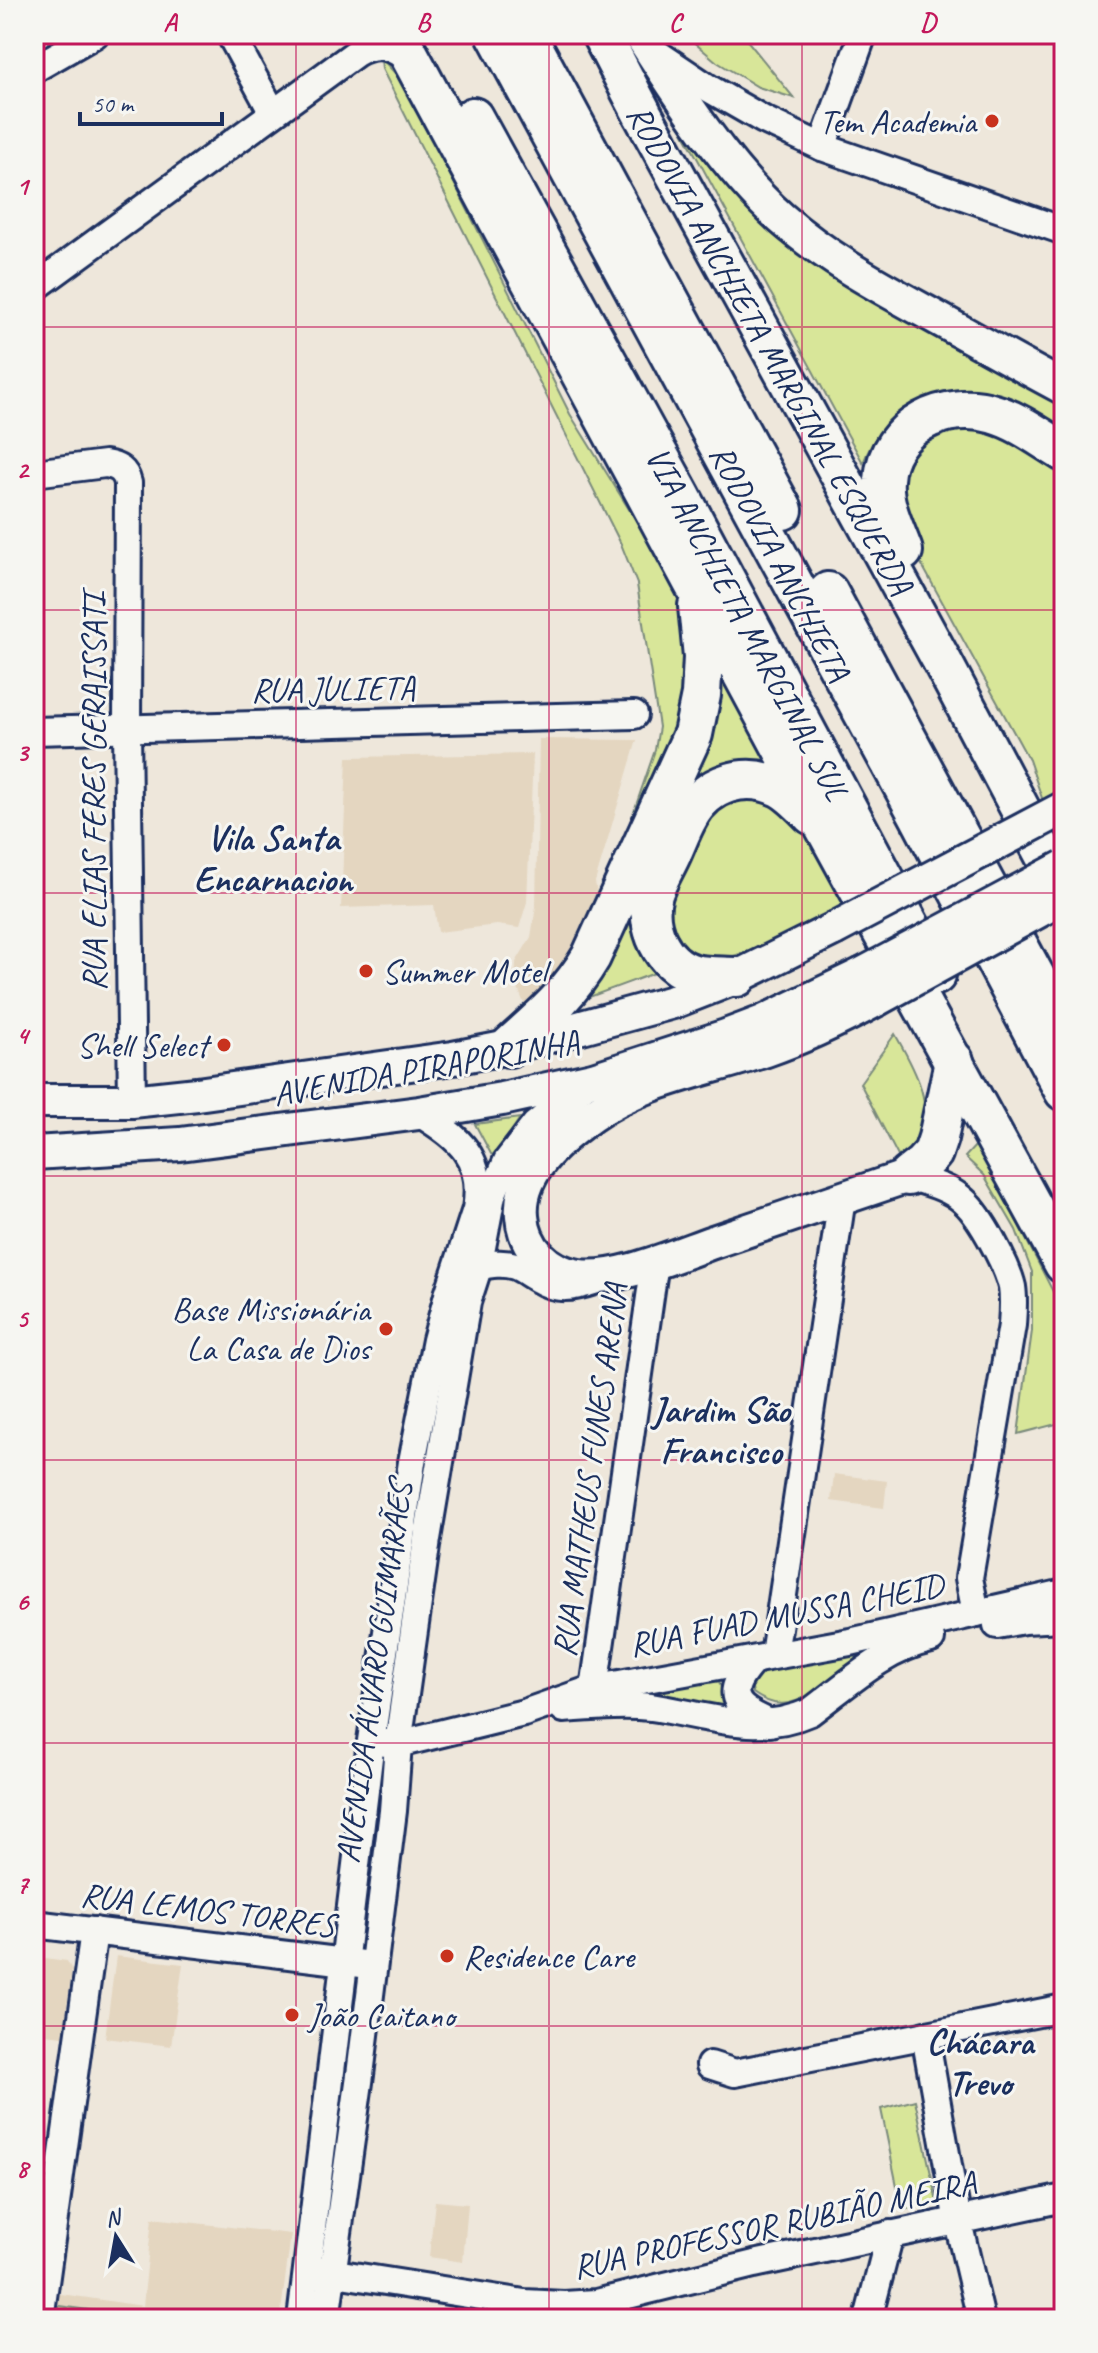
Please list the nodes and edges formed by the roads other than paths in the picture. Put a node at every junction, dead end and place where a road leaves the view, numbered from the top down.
1 (95, 34) edge
2 (230, 34) edge
3 (496, 34) edge
4 (526, 34) edge
5 (579, 34) edge
6 (601, 34) edge
7 (863, 34) edge
8 (644, 41) edge
9 (397, 42) edge
10 (34, 69) edge
11 (273, 113) junction
12 (643, 115) junction
13 (822, 147) junction
14 (1064, 231) edge
15 (34, 288) edge
16 (1064, 388) edge
17 (1064, 452) edge
18 (34, 473) edge
19 (696, 587) junction
20 (943, 663) junction
21 (634, 715) dead end
22 (127, 729) junction
23 (34, 731) edge
24 (1064, 808) edge
25 (825, 828) junction
26 (1064, 867) edge
27 (1064, 894) edge
28 (737, 977) junction
29 (869, 988) junction
30 (1064, 1030) edge
31 (509, 1047) junction
32 (954, 1061) junction
33 (720, 1064) junction
34 (593, 1079) junction
35 (1064, 1091) edge
36 (34, 1101) edge
37 (132, 1101) junction
38 (419, 1113) junction
39 (34, 1153) edge
40 (908, 1176) junction
41 (842, 1198) junction
42 (1064, 1215) edge
43 (488, 1217) junction
44 (655, 1262) junction
45 (1064, 1264) edge
46 (516, 1266) junction
47 (467, 1268) junction
48 (612, 1275) junction
49 (1064, 1593) edge
50 (976, 1613) junction
51 (1064, 1618) edge
52 (764, 1657) junction
53 (594, 1689) junction
54 (524, 1713) junction
55 (771, 1724) junction
56 (371, 1741) junction
57 (398, 1744) junction
58 (34, 1924) edge
59 (94, 1931) junction
60 (345, 1962) junction
61 (373, 1965) junction
62 (1064, 2008) edge
63 (925, 2035) junction
64 (710, 2065) dead end
65 (325, 2125) junction
66 (352, 2128) junction
67 (1064, 2198) edge
68 (958, 2222) junction
69 (890, 2234) junction
70 (320, 2271) junction
71 (594, 2311) edge
72 (40, 2319) edge
73 (301, 2319) edge
74 (326, 2319) edge
75 (868, 2319) edge
76 (981, 2319) edge

1 - 10 street
2 - 11 street
3 - 35 highway, RODOVIA ANCHIETA
4 - 30 highway, RODOVIA ANCHIETA
5 - 12 highway
6 - 12 highway, RODOVIA ANCHIETA MARGINAL ESQUERDA
7 - 13 street
8 - 13 street
8 - 16 main road
9 - 11 street
9 - 19 highway
9 - 42 highway, VIA ANCHIETA MARGINAL SUL
11 - 15 street
12 - 20 highway, RODOVIA ANCHIETA MARGINAL ESQUERDA
13 - 14 street
17 - 20 highway
18 - 22 street, RUA ELIAS FERES GERAISSATI
19 - 25 highway
19 - 31 highway
20 - 27 highway
21 - 22 street, RUA JULIETA
22 - 23 street, RUA JULIETA
22 - 37 street, RUA ELIAS FERES GERAISSATI
24 - 28 main road, AVENIDA PIRAPORINHA, bridge
25 - 28 highway
25 - 32 highway
26 - 29 main road, bridge
27 - 29 main road, bridge
28 - 31 main road, AVENIDA PIRAPORINHA
29 - 33 main road
29 - 34 main road, AVENIDA PIRAPORINHA
31 - 37 main road, AVENIDA PIRAPORINHA
32 - 40 highway
32 - 45 highway
33 - 34 main road
33 - 48 main road
34 - 38 main road, AVENIDA PIRAPORINHA
34 - 43 street, AVENIDA ÁLVARO GUIMARÃES
36 - 37 main road, AVENIDA PIRAPORINHA
38 - 39 main road, AVENIDA PIRAPORINHA
38 - 47 street, AVENIDA ÁLVARO GUIMARÃES
40 - 41 main road
40 - 50 street
41 - 44 main road
41 - 52 street
43 - 46 street
43 - 47 street, AVENIDA ÁLVARO GUIMARÃES
44 - 48 main road
44 - 53 street, RUA MATHEUS FUNES ARENA
46 - 47 street
46 - 48 street
47 - 56 street, AVENIDA ÁLVARO GUIMARÃES
47 - 57 street, AVENIDA ÁLVARO GUIMARÃES
49 - 50 street, RUA FUAD MUSSA CHEID
50 - 52 street, RUA FUAD MUSSA CHEID
51 - 55 street, RUA FUAD MUSSA CHEID
52 - 53 street, RUA FUAD MUSSA CHEID
52 - 55 street
53 - 54 street, RUA FUAD MUSSA CHEID
54 - 55 street, RUA FUAD MUSSA CHEID
54 - 57 street, RUA FUAD MUSSA CHEID
56 - 57 street, RUA FUAD MUSSA CHEID
56 - 60 street, AVENIDA ÁLVARO GUIMARÃES
57 - 61 street, AVENIDA ÁLVARO GUIMARÃES
58 - 59 street, RUA LEMOS TORRES
59 - 60 street, RUA LEMOS TORRES
59 - 72 street
60 - 61 street, RUA LEMOS TORRES
60 - 65 street, AVENIDA ÁLVARO GUIMARÃES
61 - 66 street, AVENIDA ÁLVARO GUIMARÃES
62 - 63 street
63 - 64 street
63 - 68 street
65 - 66 street
65 - 70 street, AVENIDA ÁLVARO GUIMARÃES
66 - 70 street, AVENIDA ÁLVARO GUIMARÃES
67 - 68 street, RUA PROFESSOR RUBIÃO MEIRA
68 - 69 street, RUA PROFESSOR RUBIÃO MEIRA
68 - 76 street
69 - 71 street, RUA PROFESSOR RUBIÃO MEIRA
69 - 75 street
70 - 71 street, RUA PROFESSOR RUBIÃO MEIRA
70 - 73 street, AVENIDA ÁLVARO GUIMARÃES
70 - 74 street, AVENIDA ÁLVARO GUIMARÃES

